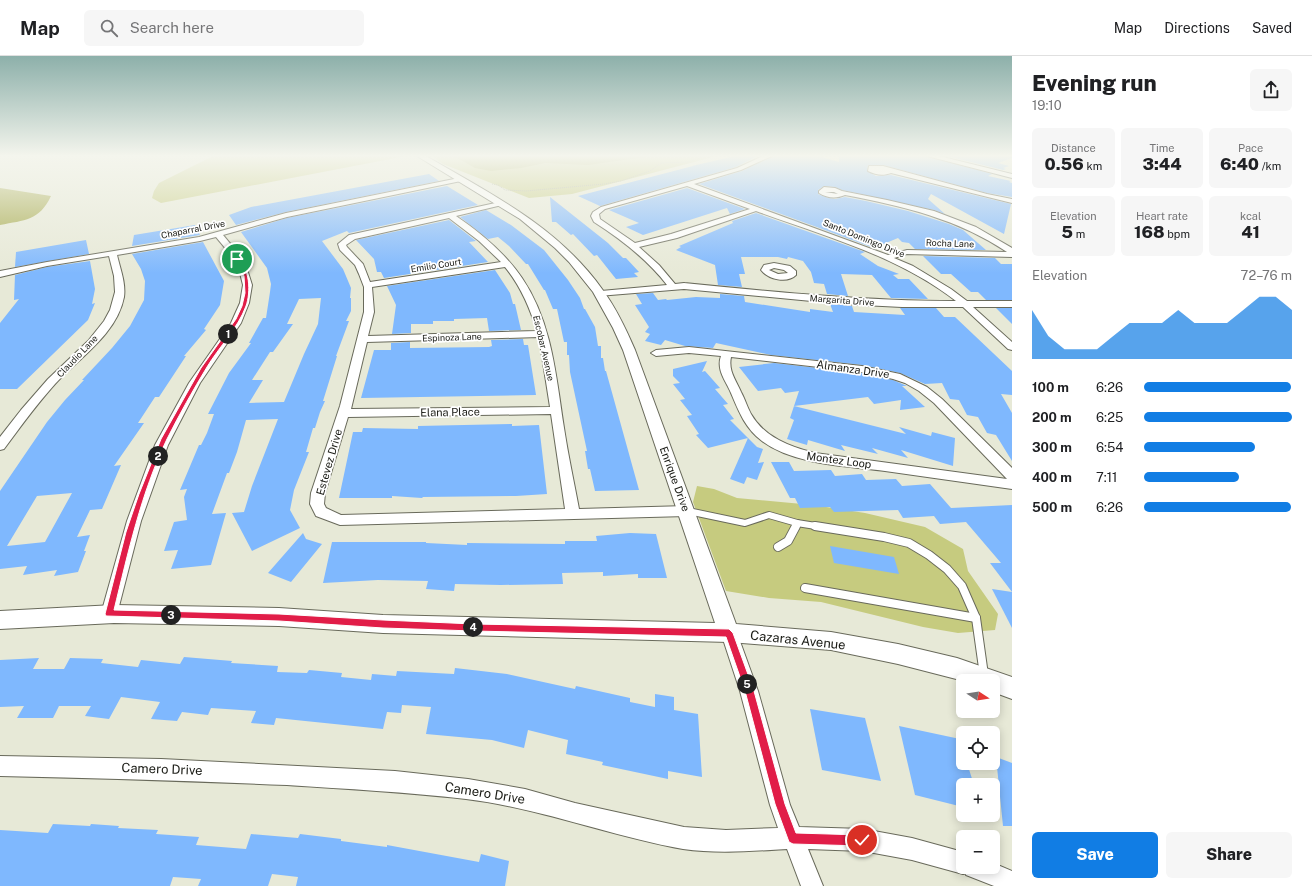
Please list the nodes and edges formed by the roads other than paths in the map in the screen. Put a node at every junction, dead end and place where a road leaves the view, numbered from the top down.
1 (386, 195) edge
2 (484, 195) edge
3 (650, 195) edge
4 (717, 195) edge
5 (851, 195) edge
6 (982, 195) edge
7 (1012, 201) edge
8 (500, 204) junction
9 (756, 209) junction
10 (450, 215) junction
11 (219, 235) junction
12 (634, 246) junction
13 (1012, 252) edge
14 (112, 253) junction
15 (1012, 255) edge
16 (888, 257) junction
17 (507, 264) junction
18 (0, 274) edge
19 (779, 277) dead end
20 (368, 285) junction
21 (672, 286) junction
22 (601, 294) junction
23 (783, 296) junction
24 (965, 304) junction
25 (1012, 304) edge
26 (542, 334) junction
27 (363, 339) junction
28 (1012, 347) edge
29 (656, 353) dead end
30 (727, 354) junction
31 (556, 410) junction
32 (343, 413) junction
33 (0, 446) edge
34 (1012, 476) edge
35 (1012, 484) edge
36 (687, 511) junction
37 (573, 513) junction
38 (797, 523) junction
39 (778, 547) dead end
40 (805, 588) dead end
41 (109, 614) junction
42 (976, 618) junction
43 (0, 620) edge
44 (729, 633) junction
45 (974, 674) edge
46 (989, 674) edge
47 (1000, 684) edge
48 (1012, 688) edge
49 (0, 766) edge
50 (793, 838) junction
51 (956, 861) edge
52 (992, 874) edge
53 (1012, 882) edge
54 (812, 886) edge

1 - 11 street, Chaparral Drive
2 - 8 street, Enrique Drive
3 - 12 street
4 - 9 street, Santo Domingo Drive
5 - 13 street
6 - 7 street
8 - 10 street, Estevez Drive
8 - 22 street, Enrique Drive
9 - 12 street
9 - 16 street, Santo Domingo Drive
10 - 17 street, Escobar Avenue
10 - 20 street, Estevez Drive
11 - 14 street, Chaparral Drive
11 - 41 street
12 - 21 street
14 - 18 street, Chaparral Drive
14 - 33 street, Claudio Lane
15 - 16 street, Rocha Lane
16 - 24 street, Santo Domingo Drive
17 - 20 street, Emilio Court
17 - 26 street, Escobar Avenue
19 - 23 street
20 - 27 street, Estevez Drive
21 - 22 street, Margarita Drive
21 - 23 street, Margarita Drive
22 - 36 street, Enrique Drive
23 - 24 street, Margarita Drive
24 - 25 street, Margarita Drive
24 - 28 street, Santo Domingo Drive
26 - 27 street, Espinoza Lane
26 - 31 street, Escobar Avenue
27 - 32 street, Estevez Drive
29 - 30 street, Almanza Drive
30 - 34 street, Almanza Drive
30 - 35 street, Montez Loop
31 - 32 street, Elana Place
31 - 37 street, Escobar Avenue
32 - 37 street, Estevez Drive
36 - 37 street, Estevez Drive
36 - 38 lane
36 - 44 street, Enrique Drive
38 - 39 lane
38 - 42 lane
40 - 42 lane
41 - 43 street, Cazaras Avenue
41 - 44 street, Cazaras Avenue
42 - 46 lane
44 - 45 street, Cazaras Avenue
44 - 50 street, Enrique Drive
47 - 48 street, Cazaras Avenue
49 - 50 street, Camero Drive
50 - 51 street, Camero Drive
50 - 54 street, Enrique Drive
52 - 53 street

